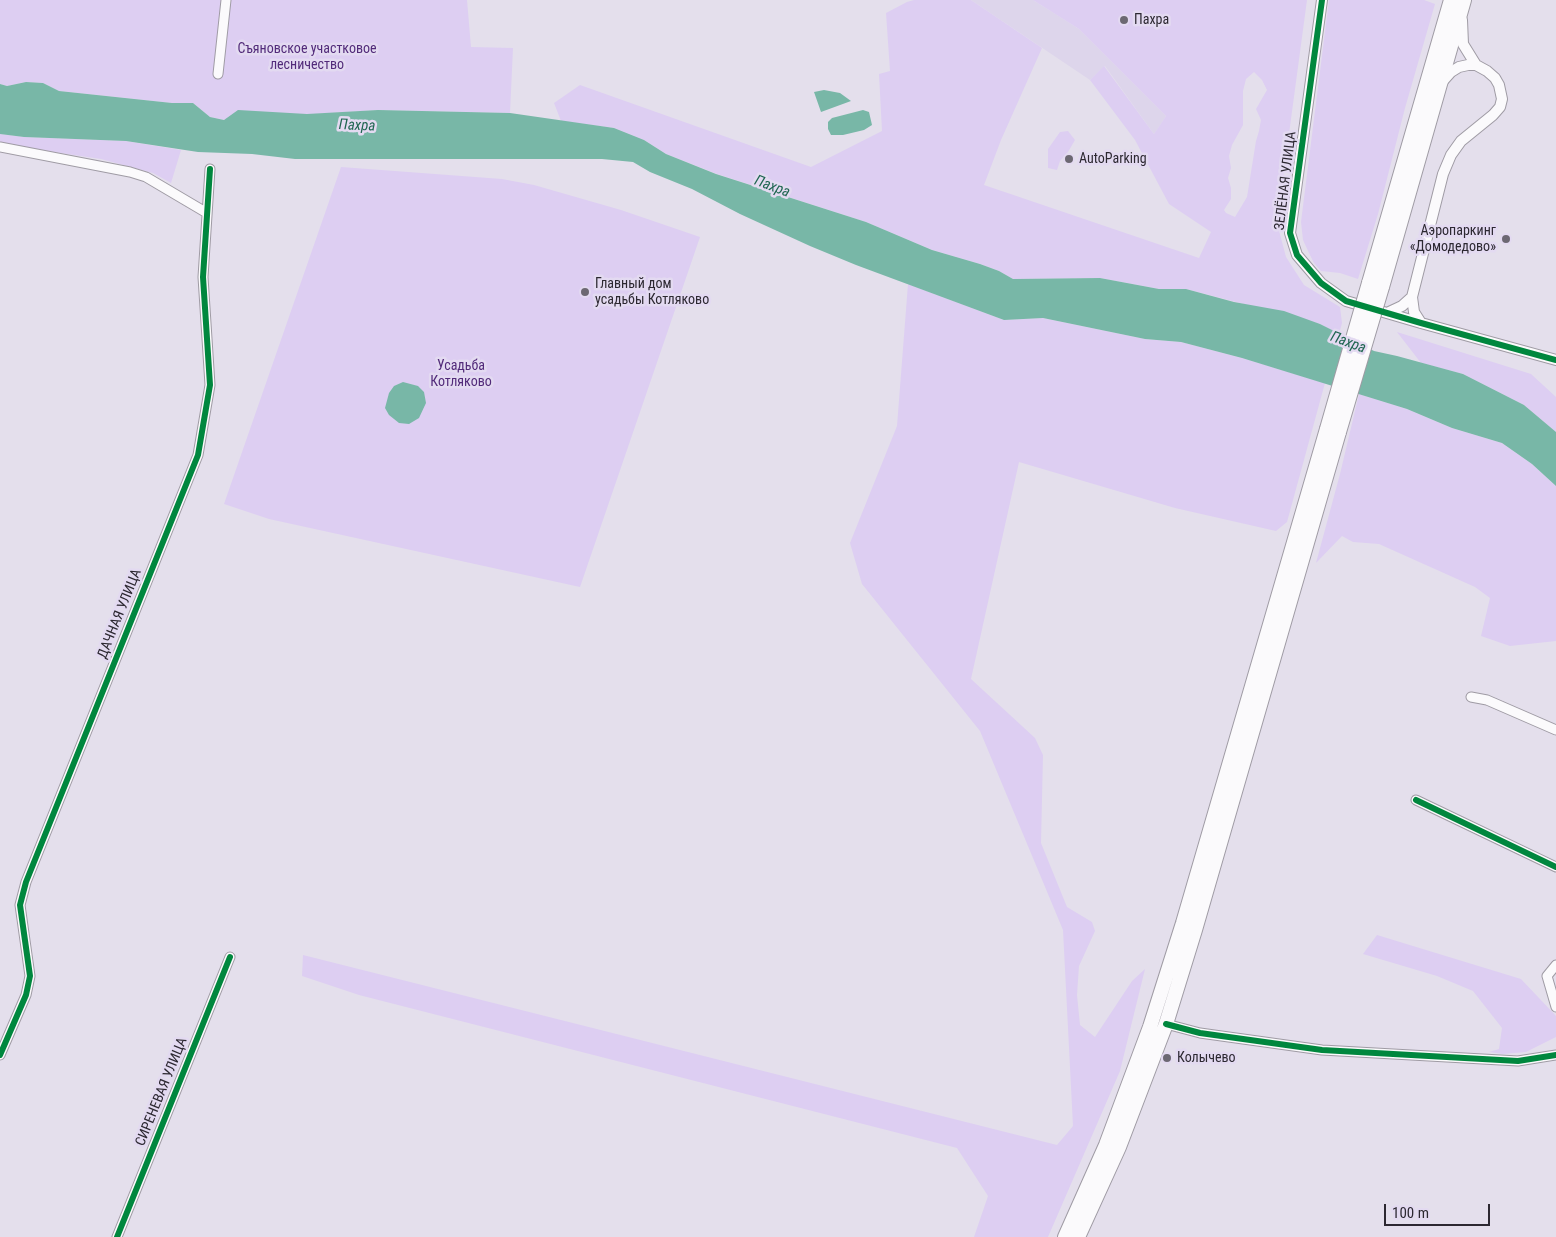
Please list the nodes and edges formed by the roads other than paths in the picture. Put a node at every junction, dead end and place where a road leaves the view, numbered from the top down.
1 (226, 0) edge
2 (1322, 0) edge
3 (1459, 3) edge
4 (1476, 65) junction
5 (218, 74) dead end
6 (1438, 89) junction
7 (0, 147) edge
8 (210, 169) dead end
9 (207, 213) junction
10 (1376, 285) junction
11 (1412, 297) junction
12 (1386, 313) junction
13 (1421, 323) junction
14 (1556, 360) edge
15 (1333, 430) junction
16 (1471, 697) dead end
17 (1556, 730) edge
18 (1416, 800) dead end
19 (1556, 867) edge
20 (230, 957) dead end
21 (1556, 965) edge
22 (1556, 1007) edge
23 (1166, 1024) junction
24 (1556, 1054) edge
25 (0, 1055) edge
26 (117, 1237) edge
27 (1065, 1237) edge
28 (1078, 1237) edge

1 - 5 street
2 - 12 street, ЗЕЛЁНАЯ УЛИЦА
3 - 4 street
3 - 6 highway
3 - 10 highway
4 - 6 street
4 - 11 street
6 - 10 highway
7 - 9 street
8 - 9 street, ДАЧНАЯ УЛИЦА
9 - 25 street, ДАЧНАЯ УЛИЦА
10 - 15 highway, bridge
11 - 12 street
11 - 13 street
12 - 13 street, ЗЕЛЁНАЯ УЛИЦА
13 - 14 street, ЗЕЛЁНАЯ УЛИЦА
15 - 23 highway
15 - 27 highway
16 - 17 street
18 - 19 street
20 - 26 street, СИРЕНЕВАЯ УЛИЦА
21 - 22 street
23 - 24 street
23 - 28 highway

